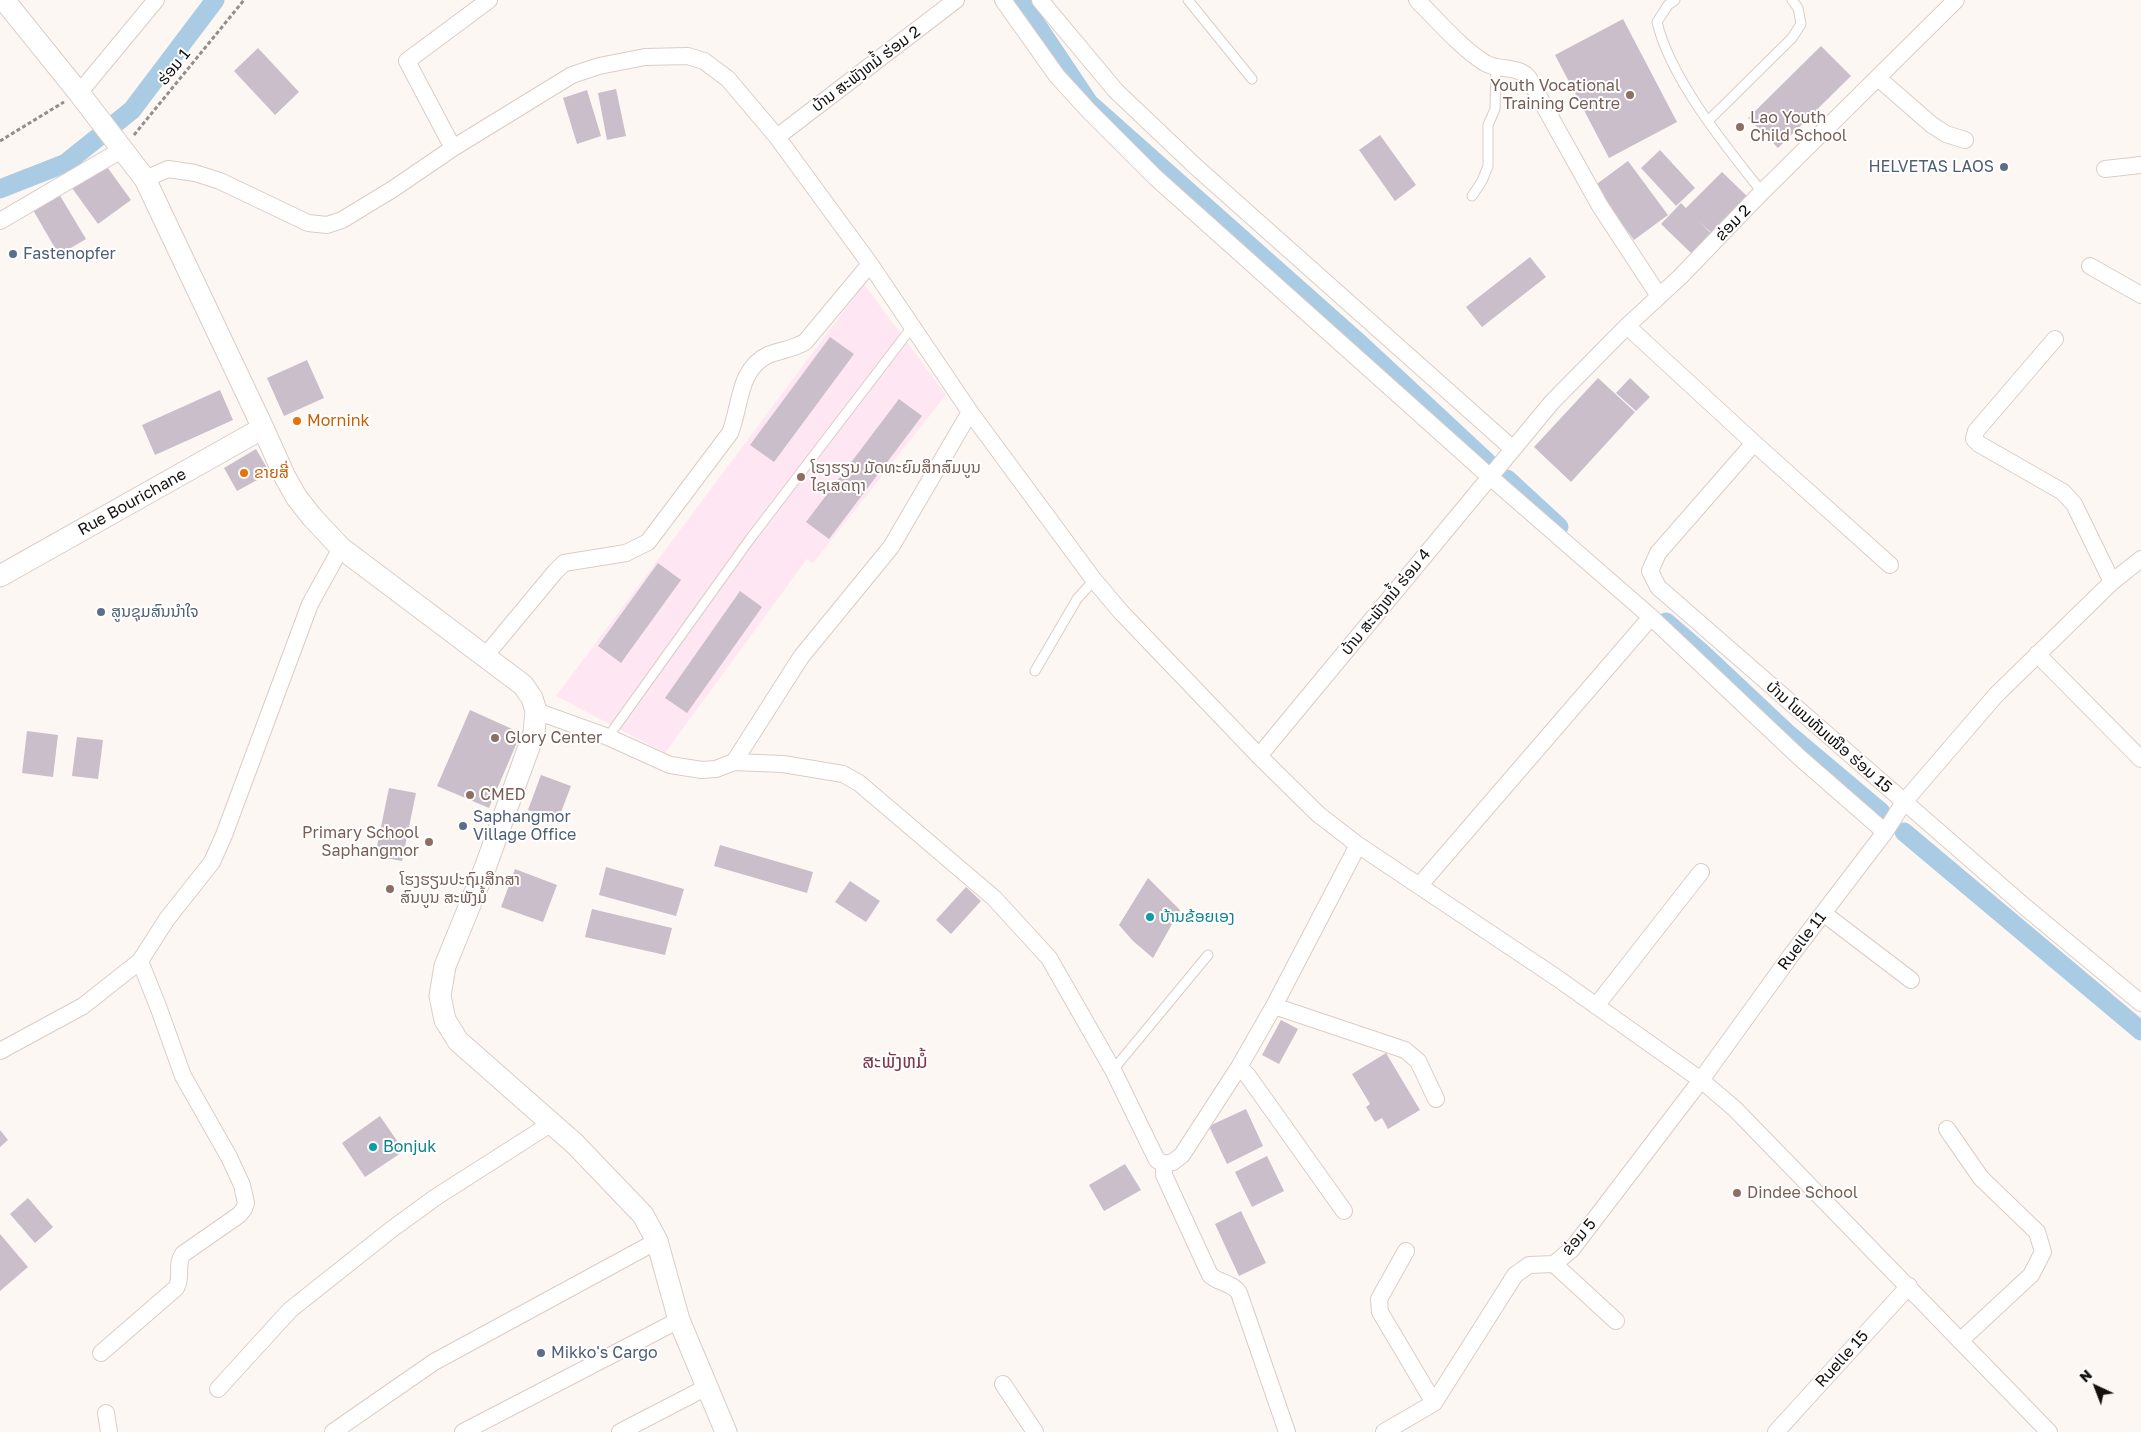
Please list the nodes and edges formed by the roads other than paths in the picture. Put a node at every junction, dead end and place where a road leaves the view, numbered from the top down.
1 (4, 0) edge
2 (156, 0) edge
3 (489, 0) edge
4 (1004, 0) edge
5 (1040, 0) edge
6 (1188, 0) edge
7 (1417, 0) edge
8 (1675, 0) edge
9 (1792, 0) edge
10 (1956, 0) edge
11 (950, 2) edge
12 (1496, 67) junction
13 (1878, 78) junction
14 (1252, 79) dead end
15 (79, 93) junction
16 (1709, 120) junction
17 (777, 137) junction
18 (1965, 140) dead end
19 (121, 147) junction
20 (452, 148) junction
21 (2141, 165) edge
22 (2105, 169) dead end
23 (145, 179) junction
24 (1762, 192) junction
25 (1472, 196) dead end
26 (0, 221) edge
27 (870, 264) junction
28 (2090, 266) dead end
29 (2141, 295) edge
30 (1659, 296) junction
31 (1627, 326) junction
32 (912, 327) junction
33 (2056, 339) dead end
34 (970, 412) junction
35 (263, 428) junction
36 (1754, 443) junction
37 (1513, 449) junction
38 (1489, 476) junction
39 (341, 548) junction
40 (2141, 559) edge
41 (1890, 565) dead end
42 (0, 576) edge
43 (1094, 580) junction
44 (2112, 582) junction
45 (1652, 617) junction
46 (2036, 654) junction
47 (486, 655) junction
48 (1035, 672) dead end
49 (536, 711) junction
50 (608, 737) junction
51 (1259, 756) junction
52 (2141, 759) edge
53 (734, 762) junction
54 (1904, 802) junction
55 (1885, 832) junction
56 (1358, 845) junction
57 (1701, 872) dead end
58 (1419, 886) junction
59 (1824, 913) junction
60 (1208, 955) dead end
61 (140, 961) junction
62 (1911, 980) dead end
63 (2141, 1003) edge
64 (1274, 1006) junction
65 (1596, 1006) junction
66 (0, 1051) edge
67 (1239, 1067) junction
68 (1113, 1070) junction
69 (1701, 1080) junction
70 (1436, 1099) dead end
71 (552, 1123) junction
72 (1947, 1129) dead end
73 (1164, 1164) junction
74 (1344, 1211) dead end
75 (657, 1241) junction
76 (1406, 1251) dead end
77 (1554, 1264) junction
78 (1909, 1286) junction
79 (679, 1320) junction
80 (1616, 1321) dead end
81 (1960, 1342) junction
82 (101, 1353) dead end
83 (1003, 1384) dead end
84 (707, 1387) junction
85 (218, 1389) dead end
86 (1434, 1403) junction
87 (106, 1413) dead end
88 (108, 1432) edge
89 (333, 1432) edge
90 (463, 1432) edge
91 (620, 1432) edge
92 (726, 1432) edge
93 (1036, 1432) edge
94 (1287, 1432) edge
95 (1384, 1432) edge
96 (1776, 1432) edge
97 (2049, 1432) edge

1 - 15 street
2 - 15 street
3 - 20 street
4 - 38 street
5 - 37 street
6 - 14 lane
7 - 12 street
8 - 16 lane
9 - 16 lane
10 - 13 street, ຂ່ອມ 2
11 - 17 street, ບ້ານ ສະພັງຫມໍ້ ຮ່ອມ 2
12 - 25 lane
12 - 30 street
13 - 18 street
13 - 24 street, ຂ່ອມ 2
15 - 19 street
16 - 24 lane
17 - 20 street
17 - 27 street
19 - 23 street
19 - 26 street
20 - 23 street
21 - 22 street
23 - 35 street
24 - 30 street, ຂ່ອມ 2
27 - 32 street
27 - 47 street
28 - 29 street
30 - 31 street, ຂ່ອມ 2
31 - 36 street
31 - 37 street, ຂ່ອມ 2
32 - 34 street
32 - 50 lane
33 - 44 street
34 - 43 street
34 - 53 street
35 - 39 street
35 - 42 street, Rue Bourichane
36 - 41 street
36 - 54 street, ບ້ານ ໂພນທັນເໜືອ ຮ່ອມ 15
37 - 38 street, ບ້ານ ສະພັງຫມໍ້ ຮ່ອມ 4
38 - 45 street
38 - 51 street, ບ້ານ ສະພັງຫມໍ້ ຮ່ອມ 4
39 - 47 street
39 - 61 street
40 - 44 street, Ruelle 11
43 - 48 lane
43 - 51 street
44 - 46 street, Ruelle 11
45 - 55 street
45 - 58 street
46 - 52 street
46 - 54 street, Ruelle 11
47 - 49 street
49 - 50 street
49 - 71 street
50 - 53 street
51 - 56 street
53 - 68 street
54 - 55 street, Ruelle 11
54 - 63 street, ບ້ານ ໂພນທັນເໜືອ ຮ່ອມ 15
55 - 59 street, Ruelle 11
56 - 58 street
56 - 64 street
57 - 65 street
58 - 65 street
59 - 62 street
59 - 69 street, Ruelle 11
60 - 68 lane
61 - 66 street
61 - 82 street
64 - 67 street
64 - 70 street
65 - 69 street
67 - 73 street
67 - 74 street
68 - 73 street
69 - 77 street, ຂ່ອມ 5
69 - 78 street
71 - 75 street
71 - 85 street
72 - 81 street
73 - 94 street
75 - 79 street
75 - 89 street
76 - 86 street
77 - 80 street
77 - 86 street, ຂ່ອມ 5
78 - 81 street
78 - 96 street, Ruelle 15
79 - 84 street
79 - 90 street
81 - 97 street
83 - 93 street
84 - 91 street
84 - 92 street
86 - 95 street, ຂ່ອມ 5
87 - 88 street

